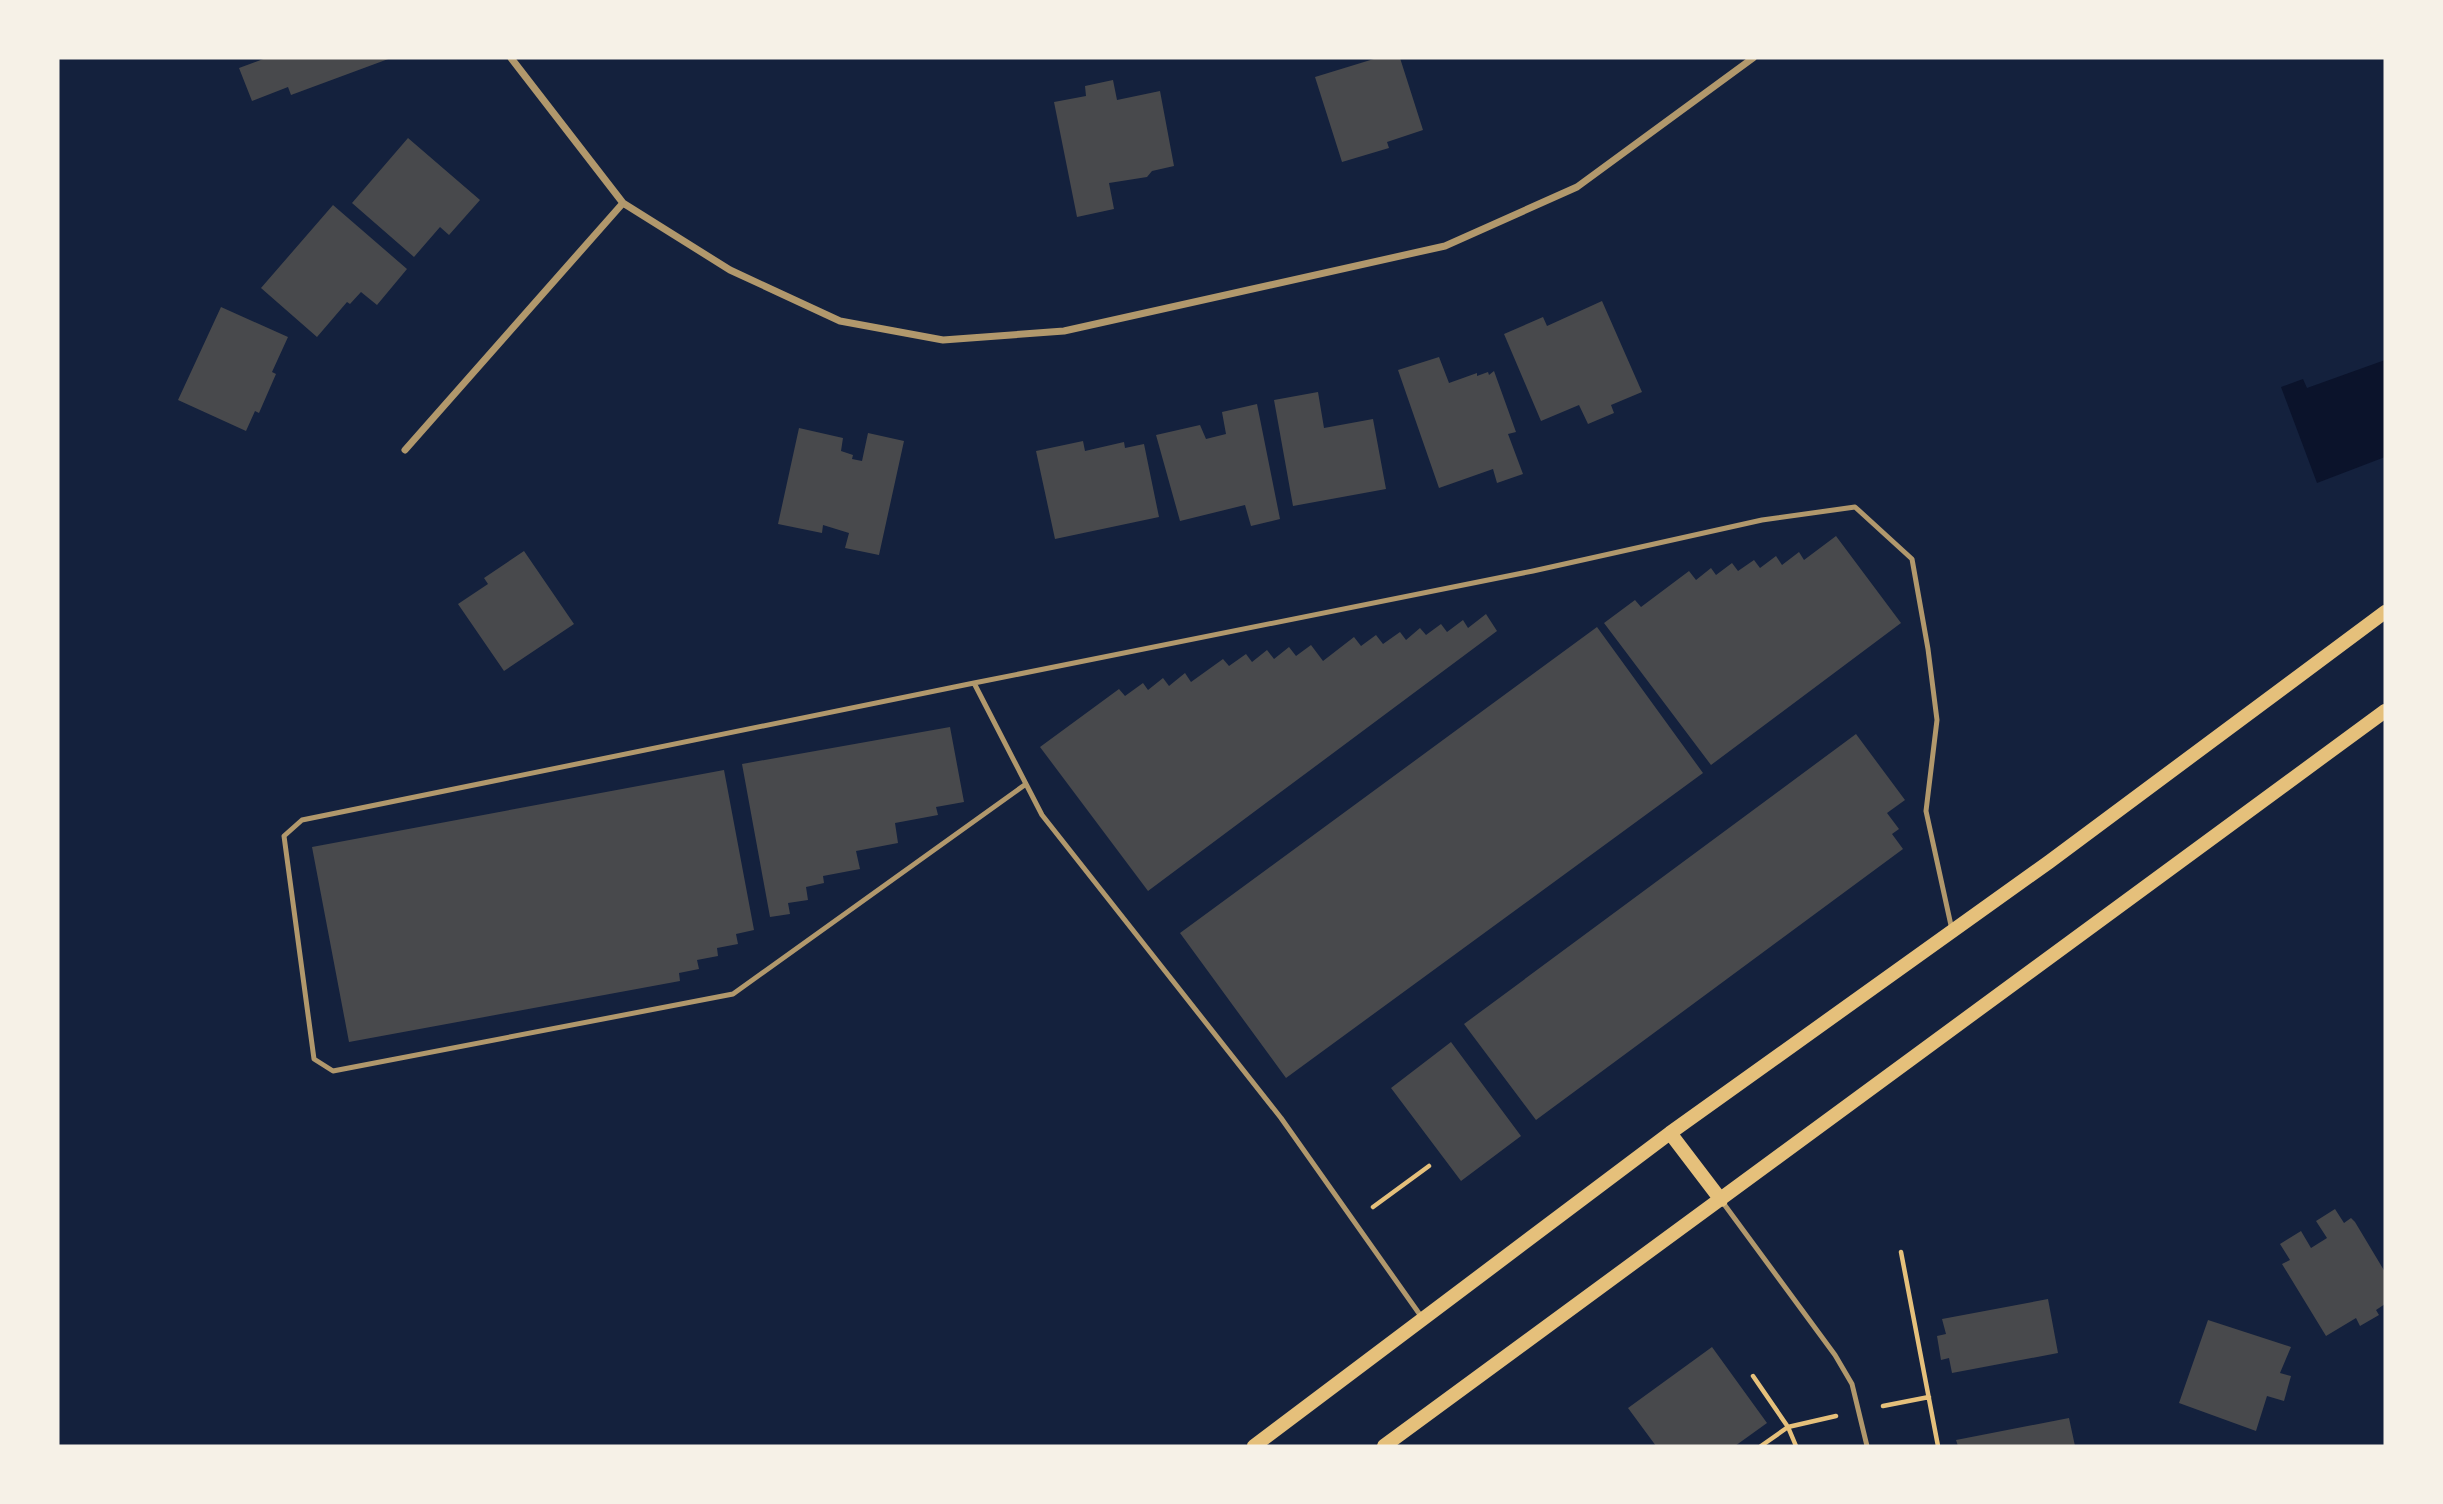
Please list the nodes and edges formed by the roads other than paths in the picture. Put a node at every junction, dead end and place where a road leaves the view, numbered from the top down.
1 (511, 58) edge
2 (1753, 58) edge
3 (623, 203) junction
4 (405, 450) dead end
5 (2385, 612) edge
6 (974, 683) junction
7 (2385, 711) edge
8 (1026, 784) junction
9 (1952, 931) junction
10 (1670, 1133) junction
11 (1721, 1200) junction
12 (1423, 1319) junction
13 (1254, 1446) edge
14 (1384, 1446) edge
15 (1867, 1446) edge

1 - 3 street
2 - 3 street
3 - 4 street
5 - 9 main road
6 - 8 lane
6 - 8 lane
6 - 9 lane
7 - 11 main road
8 - 12 lane
9 - 10 main road
10 - 11 main road
10 - 12 main road
11 - 14 main road
11 - 15 lane
12 - 13 main road

